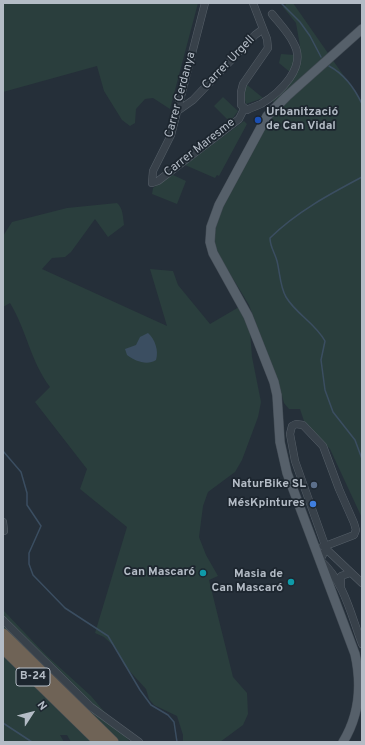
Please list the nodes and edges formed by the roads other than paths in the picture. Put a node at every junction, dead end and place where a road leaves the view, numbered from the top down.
1 (205, 3) edge
2 (253, 3) edge
3 (272, 14) dead end
4 (263, 29) junction
5 (362, 29) edge
6 (268, 99) junction
7 (259, 105) junction
8 (247, 108) junction
9 (274, 108) junction
10 (176, 112) junction
11 (152, 183) joint
12 (3, 522) edge
13 (308, 527) junction
14 (4, 531) dead end
15 (326, 548) junction
16 (320, 560) junction
17 (350, 573) junction
18 (362, 583) edge
19 (342, 589) junction
20 (3, 620) edge
21 (3, 634) edge
22 (362, 644) edge
23 (3, 648) edge
24 (63, 706) junction
25 (92, 742) edge
26 (99, 742) edge
27 (113, 742) edge
28 (139, 742) edge
29 (343, 742) edge

1 - 10 street, Carrer Cerdanya
2 - 4 street
3 - 6 street
4 - 8 street
4 - 10 street, Carrer Urgell
5 - 9 main road
6 - 7 street
6 - 9 street
7 - 8 street
7 - 9 street
8 - 11 street, Carrer Maresme
9 - 13 main road
10 - 11 street, Carrer Cerdanya
12 - 14 street
13 - 15 street
13 - 16 main road
15 - 15 street
15 - 16 street
15 - 17 street
16 - 19 street
16 - 29 main road
17 - 18 street
17 - 19 street
19 - 22 street
20 - 28 street
21 - 27 highway, B-24
23 - 24 highway, B-24
24 - 25 highway
24 - 26 highway, B-24

